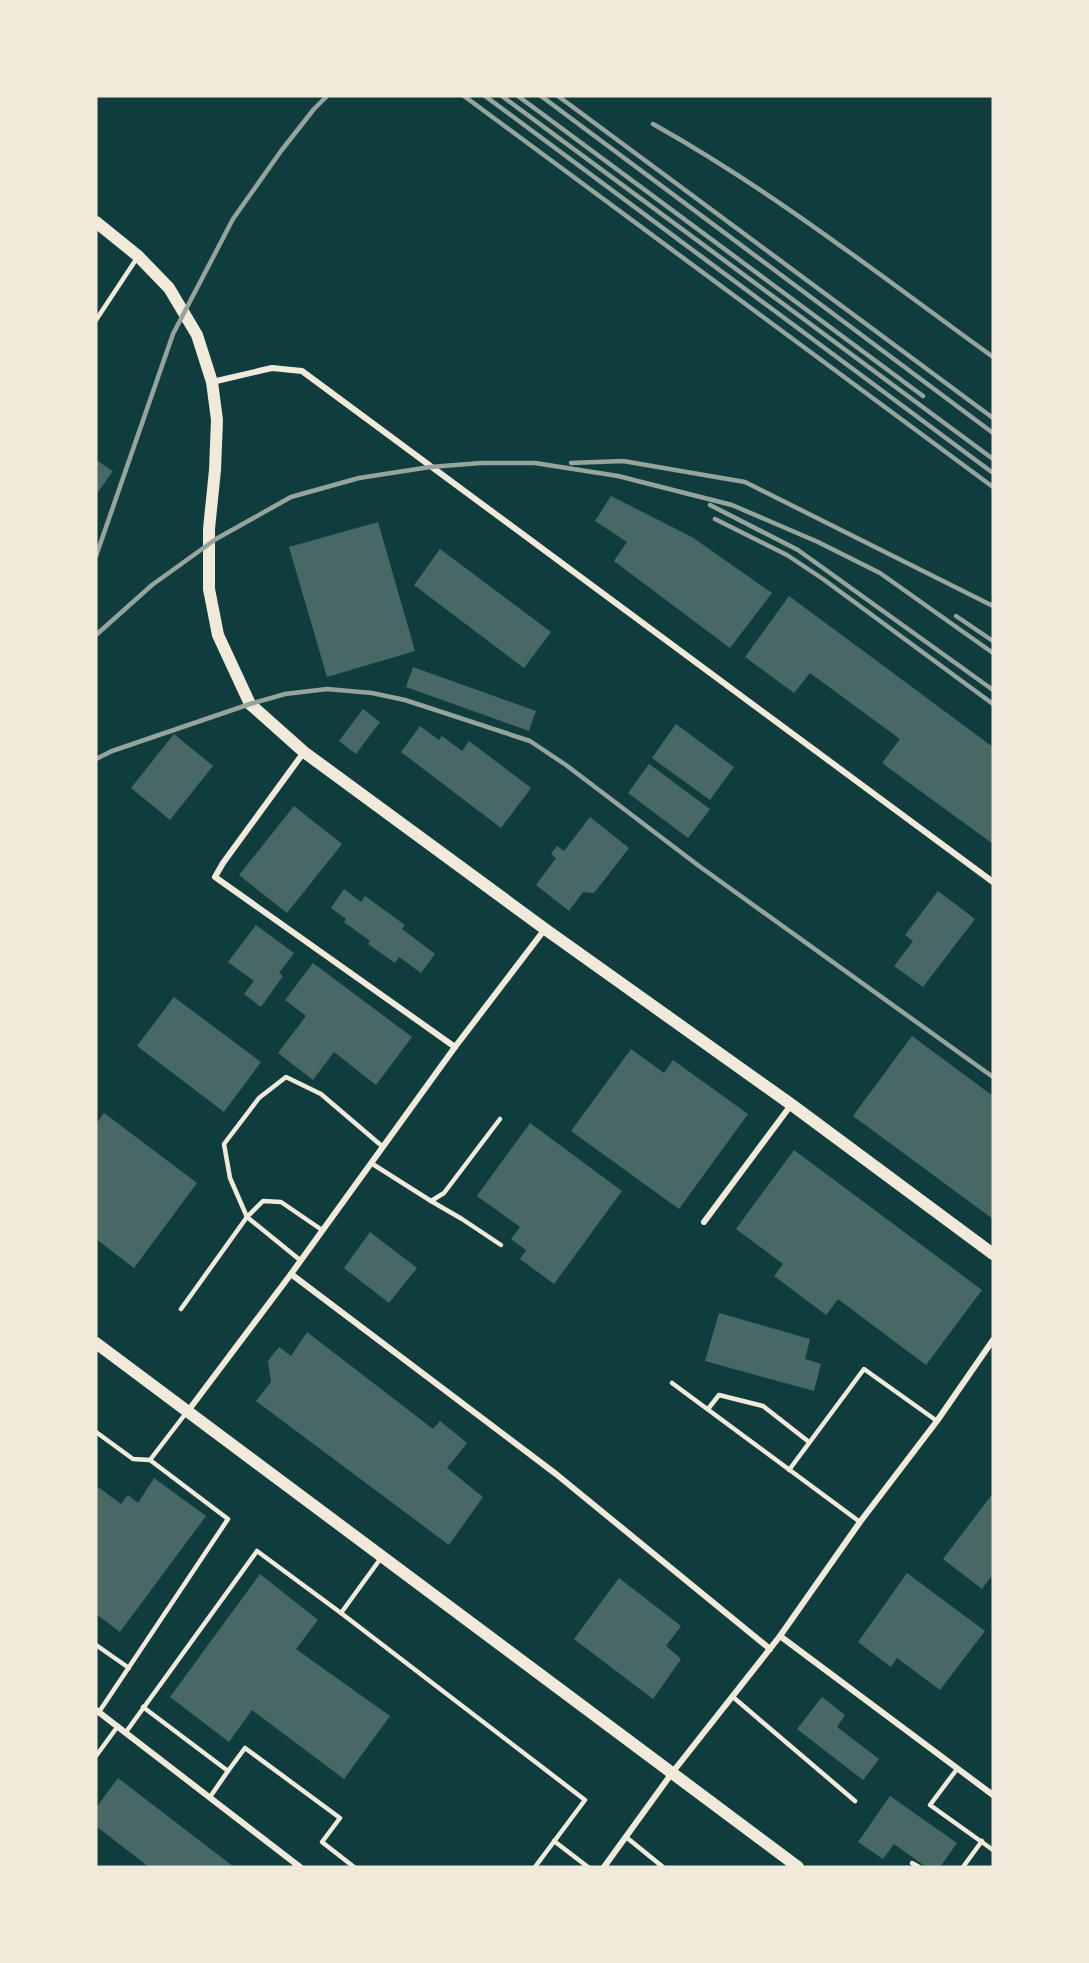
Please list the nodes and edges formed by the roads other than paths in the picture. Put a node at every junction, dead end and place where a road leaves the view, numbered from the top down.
1 (96, 222) edge
2 (138, 256) junction
3 (96, 320) edge
4 (212, 382) junction
5 (304, 752) junction
6 (993, 882) edge
7 (544, 929) junction
8 (455, 1047) junction
9 (792, 1105) junction
10 (500, 1119) dead end
11 (383, 1147) junction
12 (371, 1163) junction
13 (431, 1201) junction
14 (247, 1217) junction
15 (704, 1222) dead end
16 (322, 1230) junction
17 (501, 1245) dead end
18 (993, 1254) edge
19 (300, 1260) junction
20 (291, 1274) junction
21 (181, 1309) dead end
22 (993, 1340) edge
23 (96, 1343) edge
24 (672, 1383) dead end
25 (708, 1409) junction
26 (188, 1411) junction
27 (937, 1421) junction
28 (96, 1432) edge
29 (809, 1442) junction
30 (150, 1460) junction
31 (789, 1470) junction
32 (860, 1522) junction
33 (382, 1556) junction
34 (341, 1613) junction
35 (780, 1636) junction
36 (96, 1645) edge
37 (770, 1649) junction
38 (129, 1668) junction
39 (733, 1697) junction
40 (143, 1707) junction
41 (98, 1711) edge
42 (118, 1726) junction
43 (126, 1732) junction
44 (96, 1756) edge
45 (957, 1769) junction
46 (228, 1771) junction
47 (672, 1773) junction
48 (993, 1795) edge
49 (210, 1797) junction
50 (855, 1801) dead end
51 (626, 1838) junction
52 (554, 1841) junction
53 (982, 1841) junction
54 (993, 1850) edge
55 (912, 1863) dead end
56 (300, 1867) edge
57 (354, 1867) edge
58 (535, 1867) edge
59 (588, 1867) edge
60 (604, 1867) edge
61 (663, 1867) edge
62 (798, 1867) edge
63 (919, 1867) edge
64 (963, 1867) edge

1 - 2 main road
2 - 3 lane
2 - 4 main road
4 - 5 main road
4 - 6 street
5 - 7 main road
5 - 8 street
7 - 8 street
7 - 9 main road
8 - 11 street
9 - 15 street
9 - 18 main road
10 - 13 lane
11 - 12 street
11 - 14 lane
12 - 13 lane
12 - 16 street
13 - 17 lane
14 - 16 lane
14 - 19 lane
14 - 21 lane
16 - 19 street
19 - 20 street
20 - 26 street
20 - 37 street
22 - 27 street
23 - 26 main road
24 - 25 lane
25 - 29 lane
25 - 31 lane
26 - 30 lane
26 - 33 main road
27 - 29 lane
27 - 32 street
28 - 30 lane
29 - 31 lane
30 - 38 lane
31 - 32 lane
32 - 35 street
33 - 34 lane
33 - 47 main road
34 - 40 lane
34 - 52 lane
35 - 37 street
35 - 45 street
36 - 38 lane
37 - 39 street
38 - 41 lane
39 - 47 street
39 - 50 lane
40 - 43 lane
40 - 46 lane
41 - 42 street
42 - 43 street
42 - 44 lane
43 - 49 street
45 - 48 street
45 - 53 lane
46 - 49 lane
46 - 57 lane
47 - 51 street
47 - 62 main road
49 - 56 street
51 - 60 street
51 - 61 lane
52 - 58 lane
52 - 59 lane
53 - 54 lane
53 - 64 lane
55 - 63 lane

